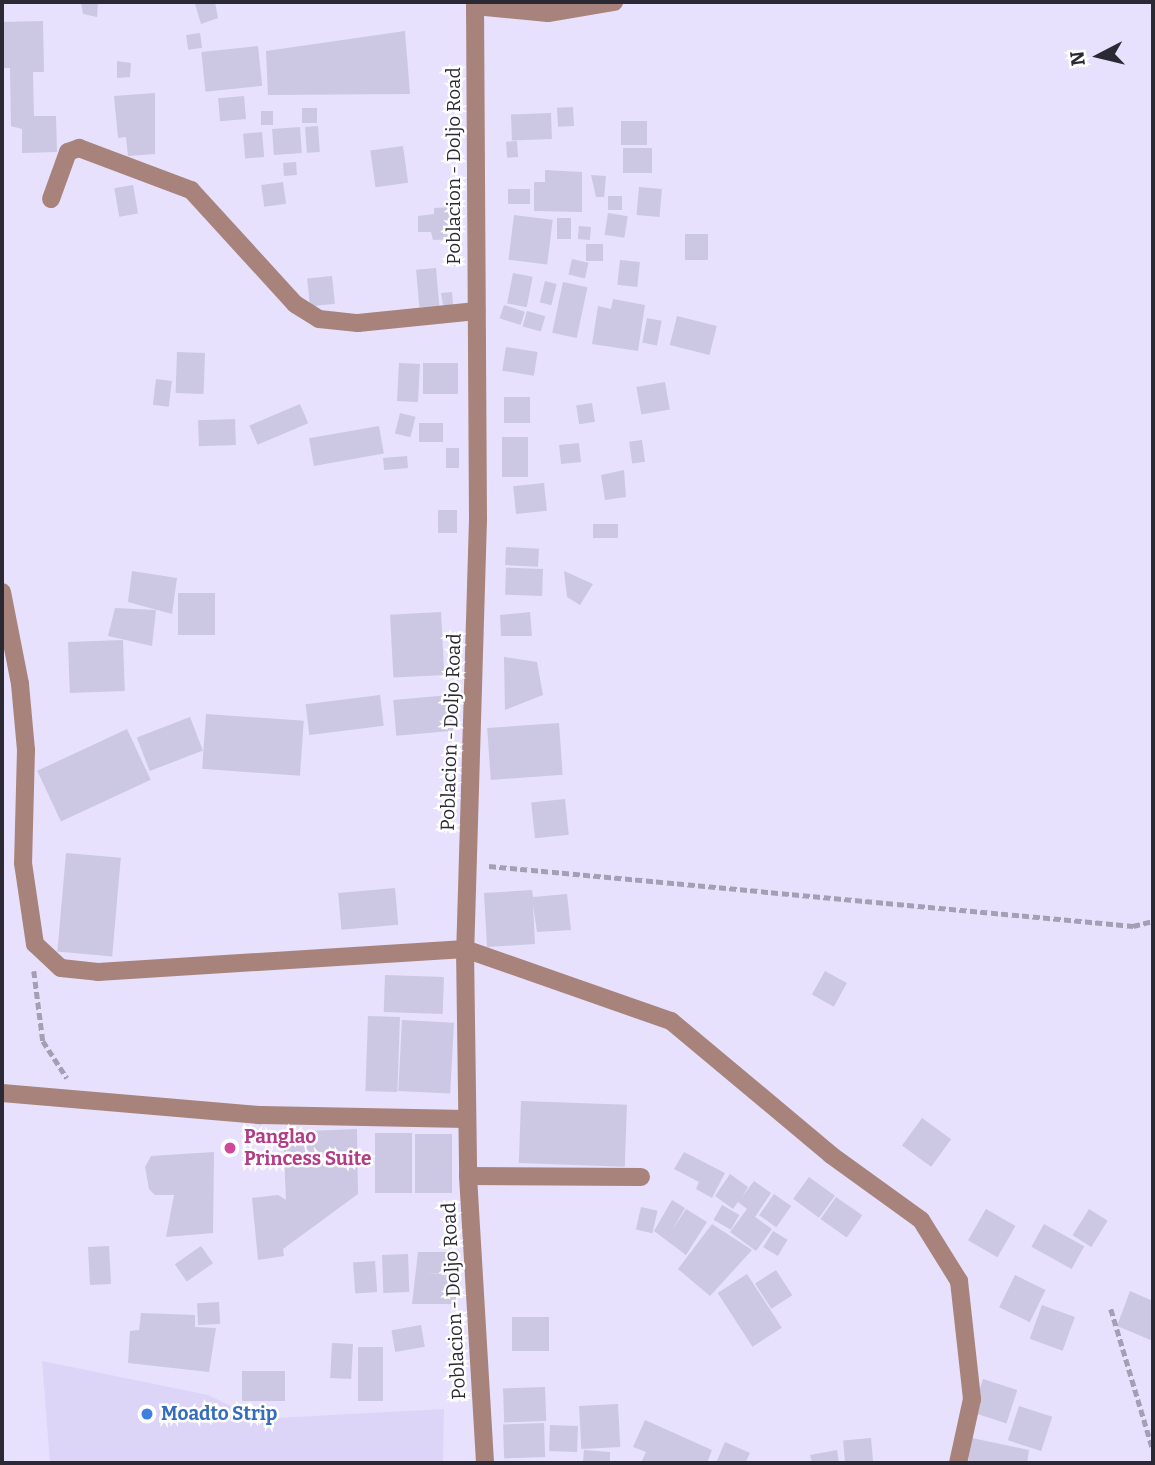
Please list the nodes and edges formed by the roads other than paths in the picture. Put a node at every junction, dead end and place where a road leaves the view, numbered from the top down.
1 (614, 2) edge
2 (475, 4) edge
3 (51, 199) dead end
4 (476, 311) junction
5 (2, 592) edge
6 (465, 949) junction
7 (2, 1093) edge
8 (466, 1119) junction
9 (468, 1176) junction
10 (641, 1177) dead end
11 (485, 1463) edge
12 (958, 1463) edge

1 - 2 street
2 - 4 street, Poblacion - Doljo Road
3 - 4 street
4 - 6 street, Poblacion - Doljo Road
5 - 6 street
6 - 8 street, Poblacion - Doljo Road
6 - 12 street
7 - 8 street
8 - 9 street, Poblacion - Doljo Road
9 - 10 street
9 - 11 street, Poblacion - Doljo Road

